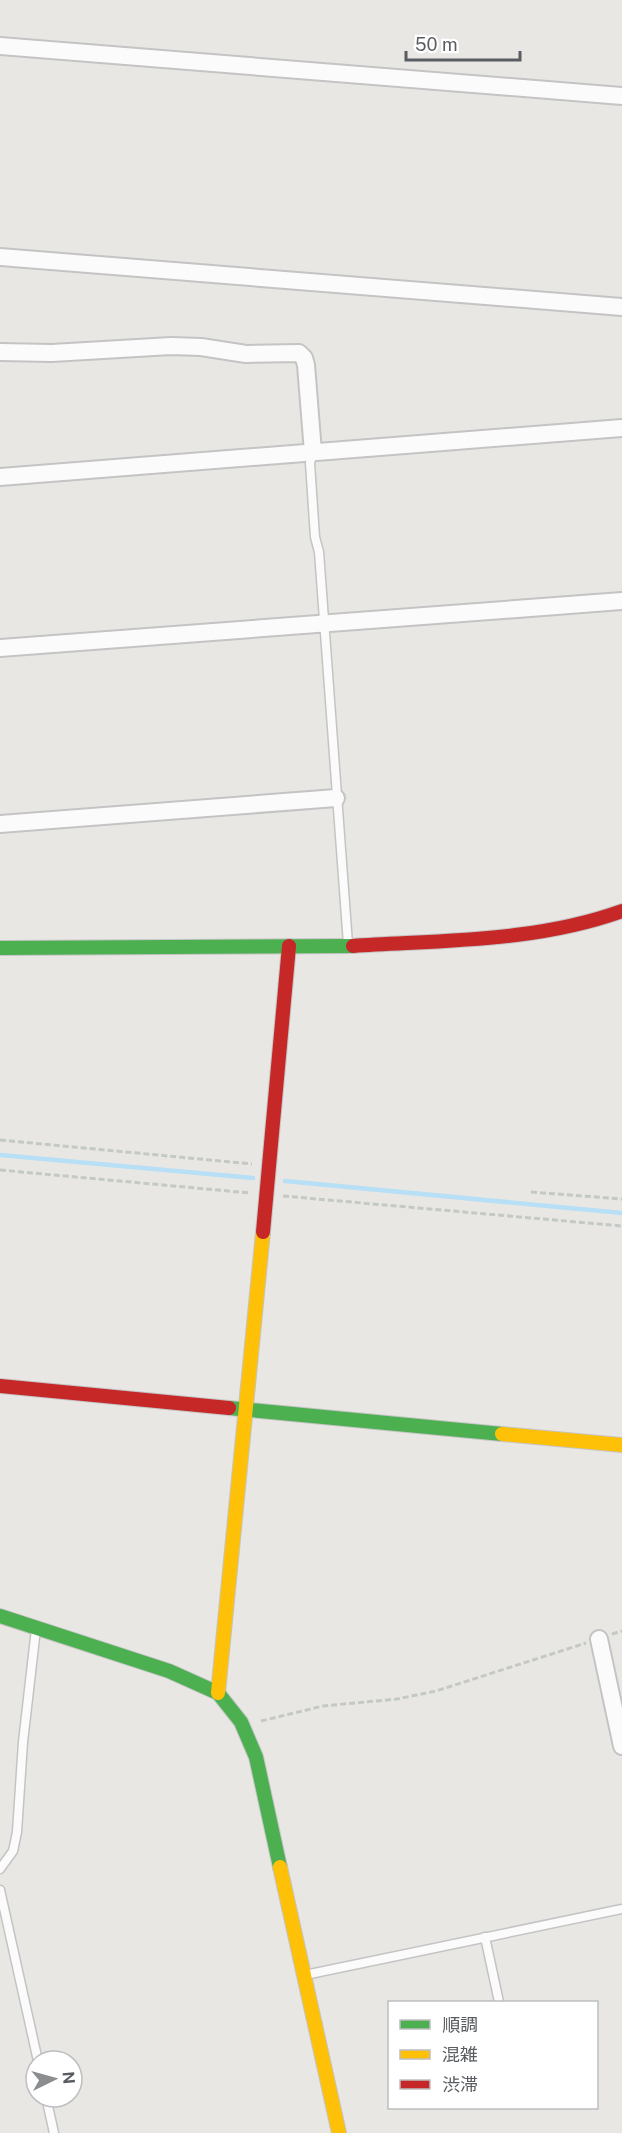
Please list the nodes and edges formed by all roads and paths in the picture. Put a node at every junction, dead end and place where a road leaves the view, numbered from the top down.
1 (0, 46) edge
2 (622, 96) edge
3 (0, 257) edge
4 (622, 308) edge
5 (0, 352) edge
6 (622, 428) edge
7 (313, 452) junction
8 (0, 477) edge
9 (622, 602) edge
10 (323, 623) junction
11 (0, 648) edge
12 (336, 798) junction
13 (0, 824) edge
14 (622, 911) edge
15 (289, 946) junction
16 (348, 946) junction
17 (0, 948) edge
18 (0, 1140) edge
19 (269, 1167) junction
20 (0, 1170) edge
21 (531, 1192) dead end
22 (266, 1195) junction
23 (622, 1199) edge
24 (622, 1226) edge
25 (0, 1386) edge
26 (247, 1409) junction
27 (622, 1445) edge
28 (0, 1616) edge
29 (36, 1628) junction
30 (599, 1639) joint
31 (218, 1693) junction
32 (243, 1726) junction
33 (622, 1746) edge
34 (0, 1869) edge
35 (0, 1890) edge
36 (622, 1909) edge
37 (485, 1937) junction
38 (304, 1975) junction
39 (499, 2001) edge
40 (35, 2049) edge
41 (49, 2109) edge
42 (54, 2133) edge
43 (339, 2133) edge

1 - 2 street
3 - 4 street
5 - 7 street
6 - 7 street
7 - 8 street
7 - 10 lane
9 - 10 street
10 - 11 street
10 - 12 lane
12 - 13 street
12 - 16 lane
14 - 16 street
15 - 16 street
15 - 17 street
15 - 19 street
18 - 19 path
19 - 22 street
20 - 22 path
21 - 23 path
22 - 24 path
22 - 26 street
25 - 26 street
26 - 27 street
26 - 31 street
28 - 29 street
29 - 31 street
29 - 34 lane
30 - 32 path
30 - 33 street
31 - 32 street
32 - 38 street
35 - 40 lane
36 - 37 lane
37 - 38 lane
37 - 39 lane
38 - 43 street
41 - 42 lane

